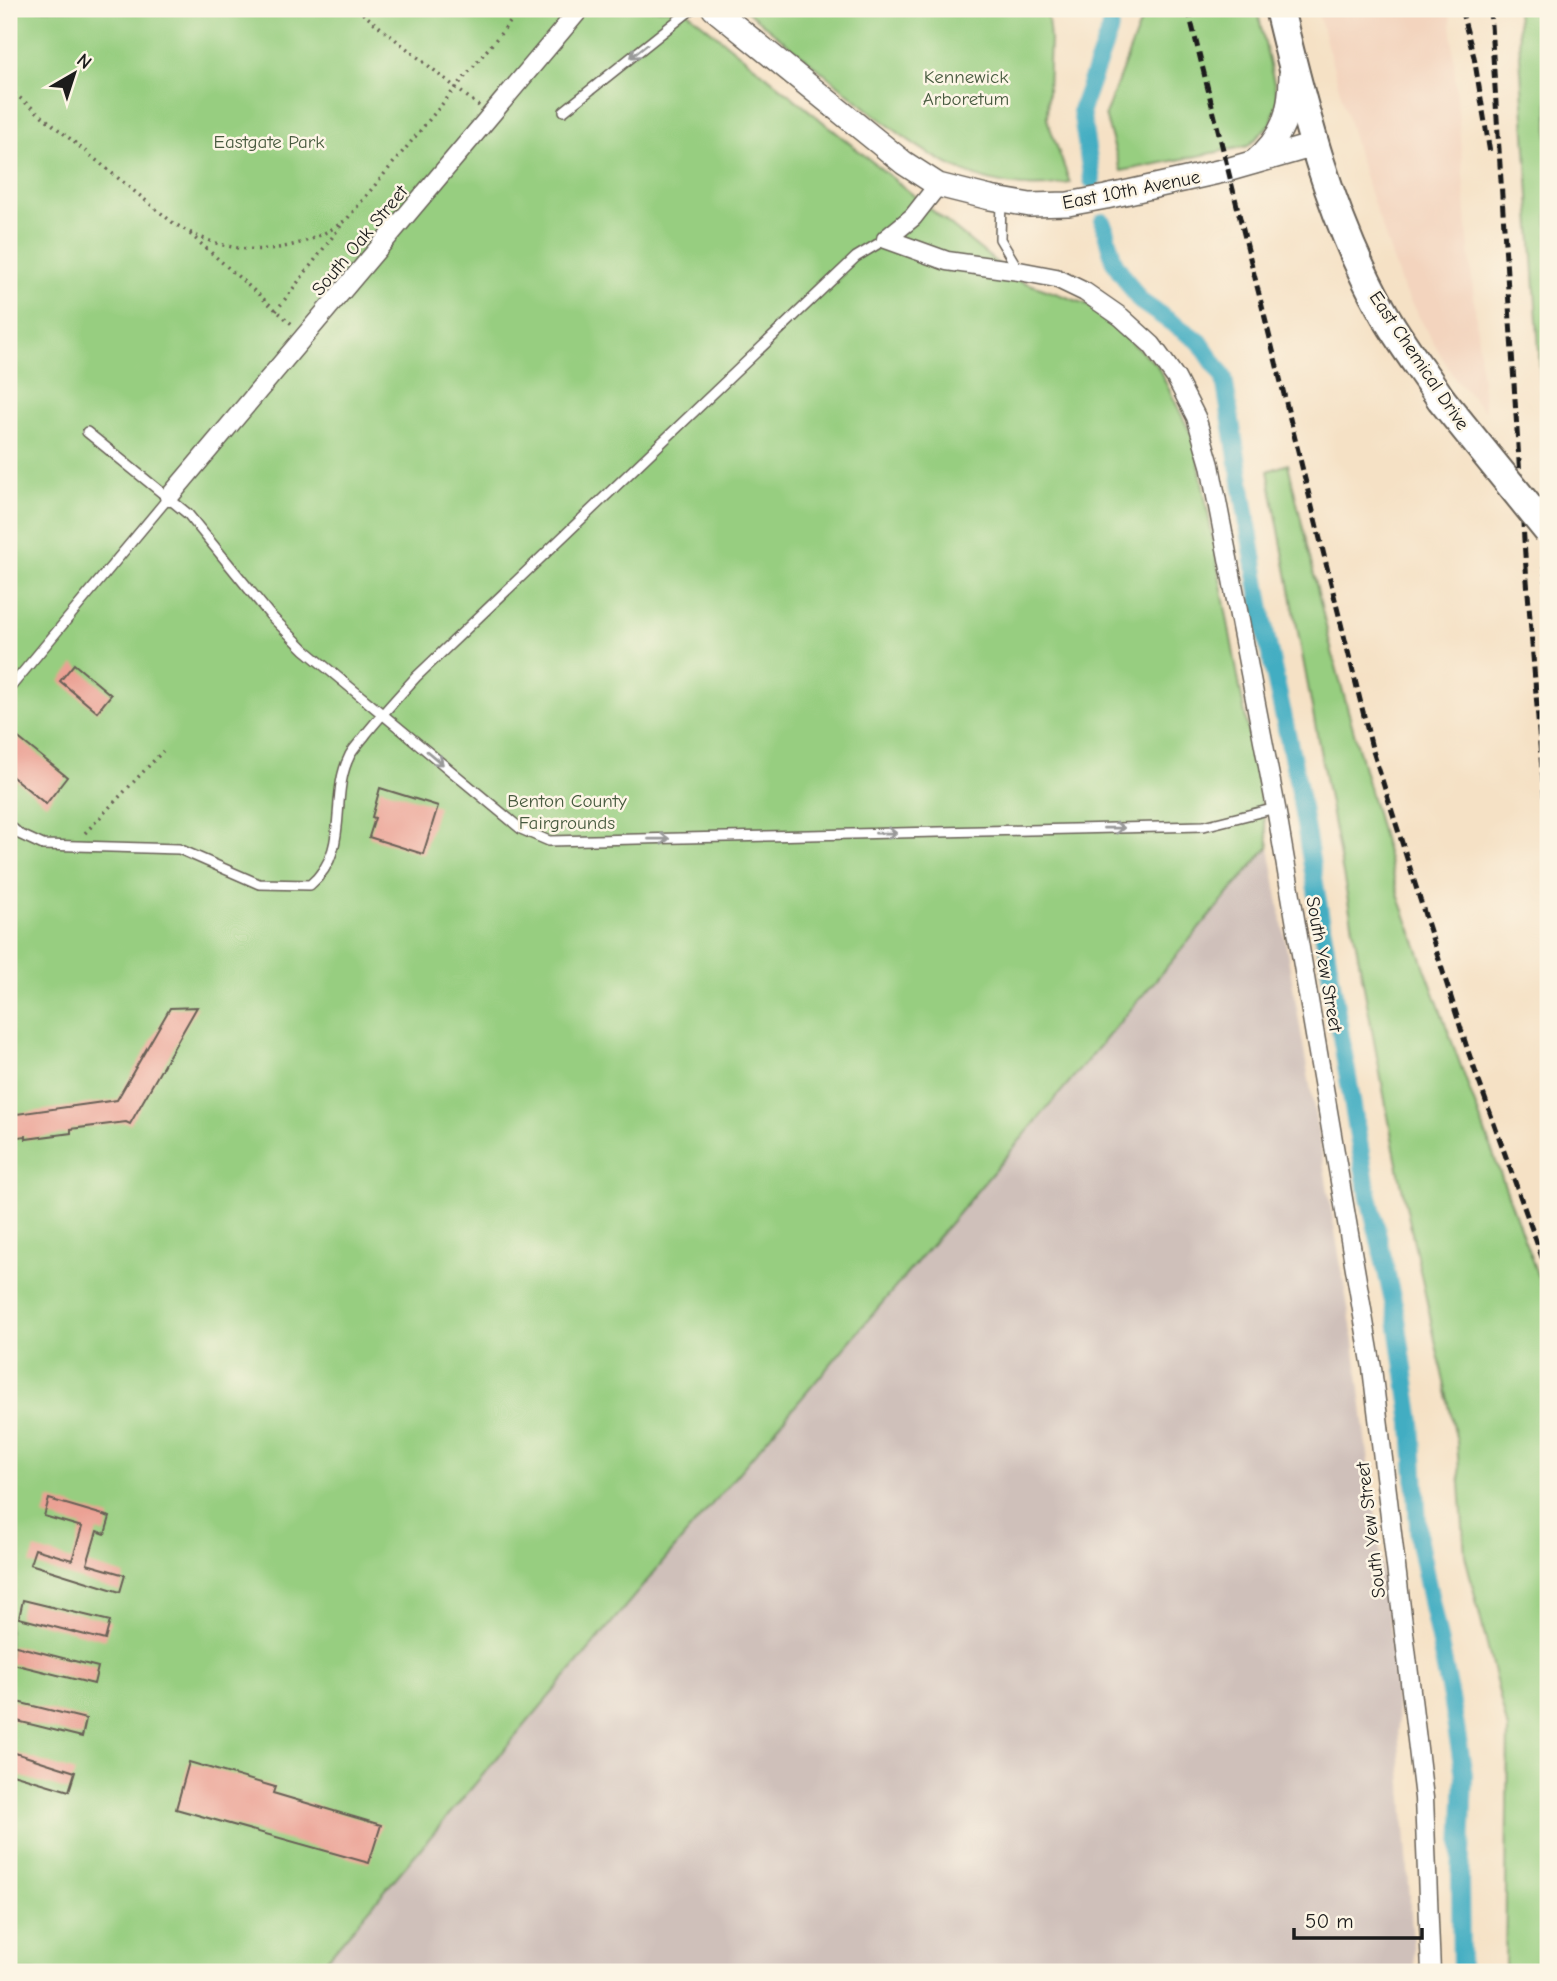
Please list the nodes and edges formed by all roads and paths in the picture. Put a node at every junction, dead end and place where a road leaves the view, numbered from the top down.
1 (357, 9) edge
2 (521, 9) edge
3 (580, 9) edge
4 (692, 9) edge
5 (715, 9) edge
6 (1279, 9) edge
7 (1291, 58) junction
8 (456, 88) junction
9 (9, 89) edge
10 (564, 111) dead end
11 (492, 116) junction
12 (1314, 145) junction
13 (1254, 162) junction
14 (938, 185) junction
15 (1001, 200) junction
16 (347, 219) junction
17 (188, 233) junction
18 (886, 239) junction
19 (1019, 271) junction
20 (276, 311) junction
21 (306, 335) junction
22 (87, 432) dead end
23 (169, 497) junction
24 (1546, 537) edge
25 (1548, 622) edge
26 (9, 689) edge
27 (382, 714) junction
28 (163, 751) dead end
29 (1276, 808) junction
30 (9, 825) edge
31 (72, 846) junction
32 (1431, 1972) edge

1 - 8 path
2 - 8 path
3 - 11 street, South Oak Street
4 -> 10 lane
5 - 14 street, East 10th Avenue
6 - 7 main road, East Chemical Drive
7 - 12 main road, East Chemical Drive
7 - 13 street
8 - 11 path
8 - 16 path
9 - 17 path
11 - 21 street, South Oak Street
12 - 13 street, East 10th Avenue
12 - 24 main road, East Chemical Drive, bridge
13 - 15 street, East 10th Avenue
14 - 15 street, East 10th Avenue
14 - 18 street
15 - 19 lane
16 - 17 path
16 - 20 path
17 - 20 path
18 - 19 street, South Yew Street
18 - 27 lane
19 - 29 street, South Yew Street
20 - 21 path
21 - 23 street, South Oak Street
22 - 23 lane
23 - 26 lane
23 - 27 lane
24 - 25 path
27 -> 29 lane
27 - 31 lane
28 - 31 path
29 - 32 street, South Yew Street
30 - 31 lane

